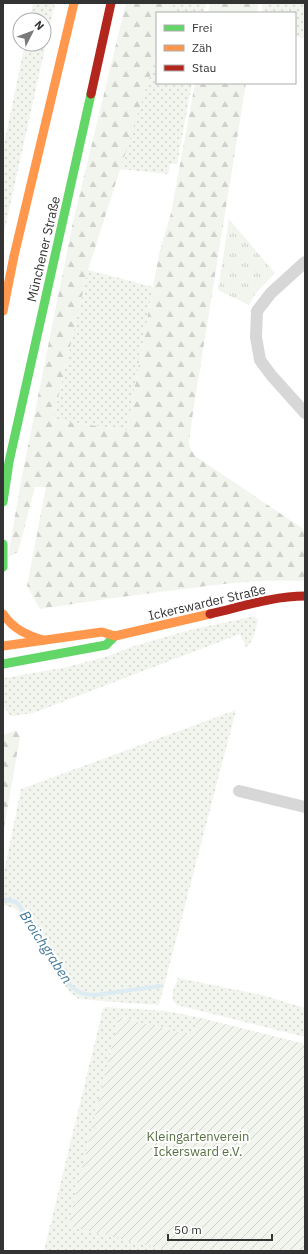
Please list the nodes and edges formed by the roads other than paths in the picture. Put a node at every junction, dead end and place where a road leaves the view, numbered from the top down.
1 (74, 3) edge
2 (111, 3) edge
3 (305, 262) edge
4 (3, 311) edge
5 (305, 413) edge
6 (3, 502) edge
7 (3, 544) edge
8 (3, 567) edge
9 (305, 596) edge
10 (3, 614) edge
11 (115, 636) junction
12 (45, 641) junction
13 (3, 646) edge
14 (3, 664) edge
15 (239, 791) dead end
16 (305, 807) edge

1 - 4 main road, Münchener Straße
2 - 6 main road, Münchener Straße
3 - 5 street
7 - 8 main road
9 - 11 main road, Ickerswarder Straße
10 - 12 main road
11 - 12 main road, Ickerswarder Straße
11 - 14 main road, Ickerswarder Straße
12 - 13 main road, Ickerswarder Straße
15 - 16 street

